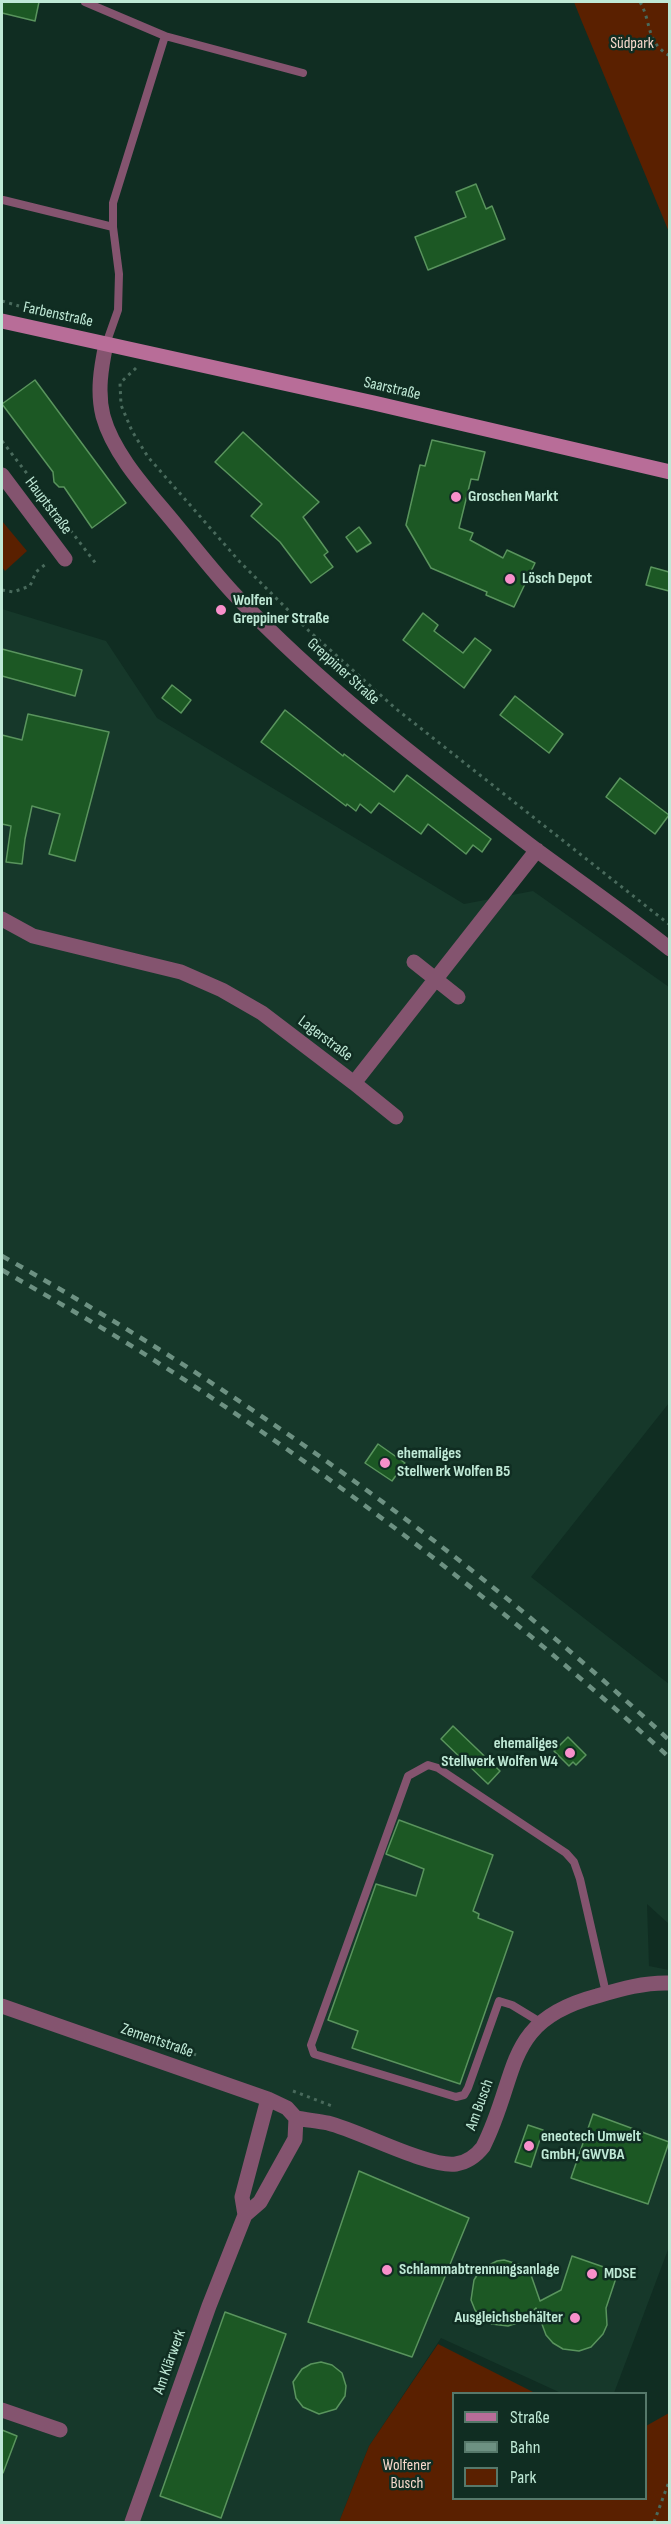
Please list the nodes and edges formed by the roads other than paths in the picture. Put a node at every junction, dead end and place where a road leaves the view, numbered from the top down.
1 (85, 2) edge
2 (165, 36) junction
3 (303, 73) dead end
4 (3, 200) dead end
5 (113, 227) junction
6 (2, 321) edge
7 (106, 344) junction
8 (669, 472) edge
9 (2, 475) edge
10 (63, 556) road end
11 (537, 850) junction
12 (2, 919) edge
13 (669, 949) edge
14 (414, 962) dead end
15 (436, 981) junction
16 (458, 997) dead end
17 (354, 1083) junction
18 (396, 1117) dead end
19 (669, 1983) edge
20 (606, 1993) junction
21 (2, 2006) edge
22 (540, 2022) junction
23 (268, 2099) junction
24 (296, 2118) junction
25 (245, 2215) junction
26 (2, 2410) edge
27 (60, 2430) dead end
28 (132, 2523) edge

1 - 2 lane
2 - 3 lane
2 - 5 lane
4 - 5 lane
5 - 7 lane
6 - 7 street, Farbenstraße
7 - 8 street, Saarstraße
7 - 11 street, Greppiner Straße
9 - 10 street, Hauptstraße
11 - 13 street, Greppiner Straße
11 - 15 street, Lagerstraße
12 - 17 street, Lagerstraße
14 - 15 street
15 - 16 street
15 - 17 street, Lagerstraße
17 - 18 street
19 - 20 street, Am Busch
20 - 22 street, Am Busch
20 - 22 lane
21 - 23 street, Zementstraße
22 - 24 street, Am Busch
23 - 24 street, Zementstraße
23 - 25 street, Am Klärwerk
24 - 25 street, Am Klärwerk
25 - 28 street, Am Klärwerk
26 - 27 street

